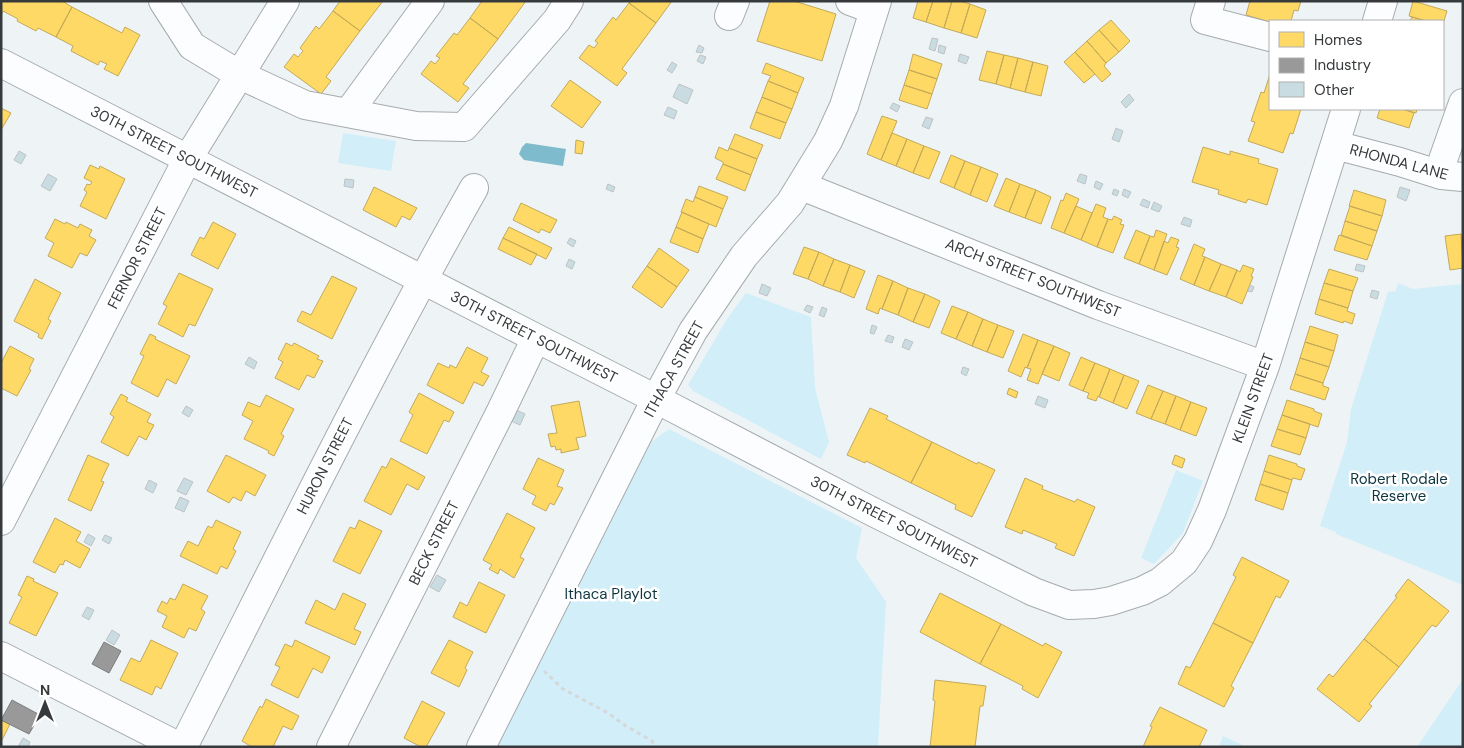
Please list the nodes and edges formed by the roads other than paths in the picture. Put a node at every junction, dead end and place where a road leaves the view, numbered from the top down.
1 (163, 1) edge
2 (285, 1) edge
3 (430, 1) edge
4 (569, 1) edge
5 (1211, 1) edge
6 (1383, 1) edge
7 (867, 4) edge
8 (1377, 20) edge
9 (1269, 37) edge
10 (1, 63) edge
11 (240, 76) junction
12 (1463, 103) edge
13 (1346, 110) edge
14 (348, 113) junction
15 (1335, 145) junction
16 (187, 160) junction
17 (1450, 175) edge
18 (802, 186) junction
19 (474, 188) dead end
20 (422, 280) junction
21 (536, 338) junction
22 (1265, 366) junction
23 (656, 399) junction
24 (1, 521) edge
25 (1070, 604) joint
26 (1, 656) edge
27 (182, 747) edge
28 (331, 747) edge
29 (481, 747) edge

1 - 11 street
2 - 11 street, FERNOR STREET
3 - 14 street
4 - 14 street
5 - 9 street
6 - 8 street
7 - 18 street, ITHACA STREET
10 - 16 street, 30TH STREET SOUTHWEST
11 - 14 street
11 - 16 street, FERNOR STREET
12 - 17 street
13 - 15 street, KLEIN STREET
15 - 17 street, RHONDA LANE
15 - 22 street, KLEIN STREET
16 - 20 street, 30TH STREET SOUTHWEST
16 - 24 street, FERNOR STREET
18 - 22 street, ARCH STREET SOUTHWEST
18 - 23 street, ITHACA STREET
19 - 20 street, HURON STREET
20 - 21 street, 30TH STREET SOUTHWEST
20 - 27 street, HURON STREET
21 - 23 street, 30TH STREET SOUTHWEST
21 - 28 street, BECK STREET
22 - 25 street, KLEIN STREET
23 - 25 street, 30TH STREET SOUTHWEST
23 - 29 street, ITHACA STREET
26 - 27 street

